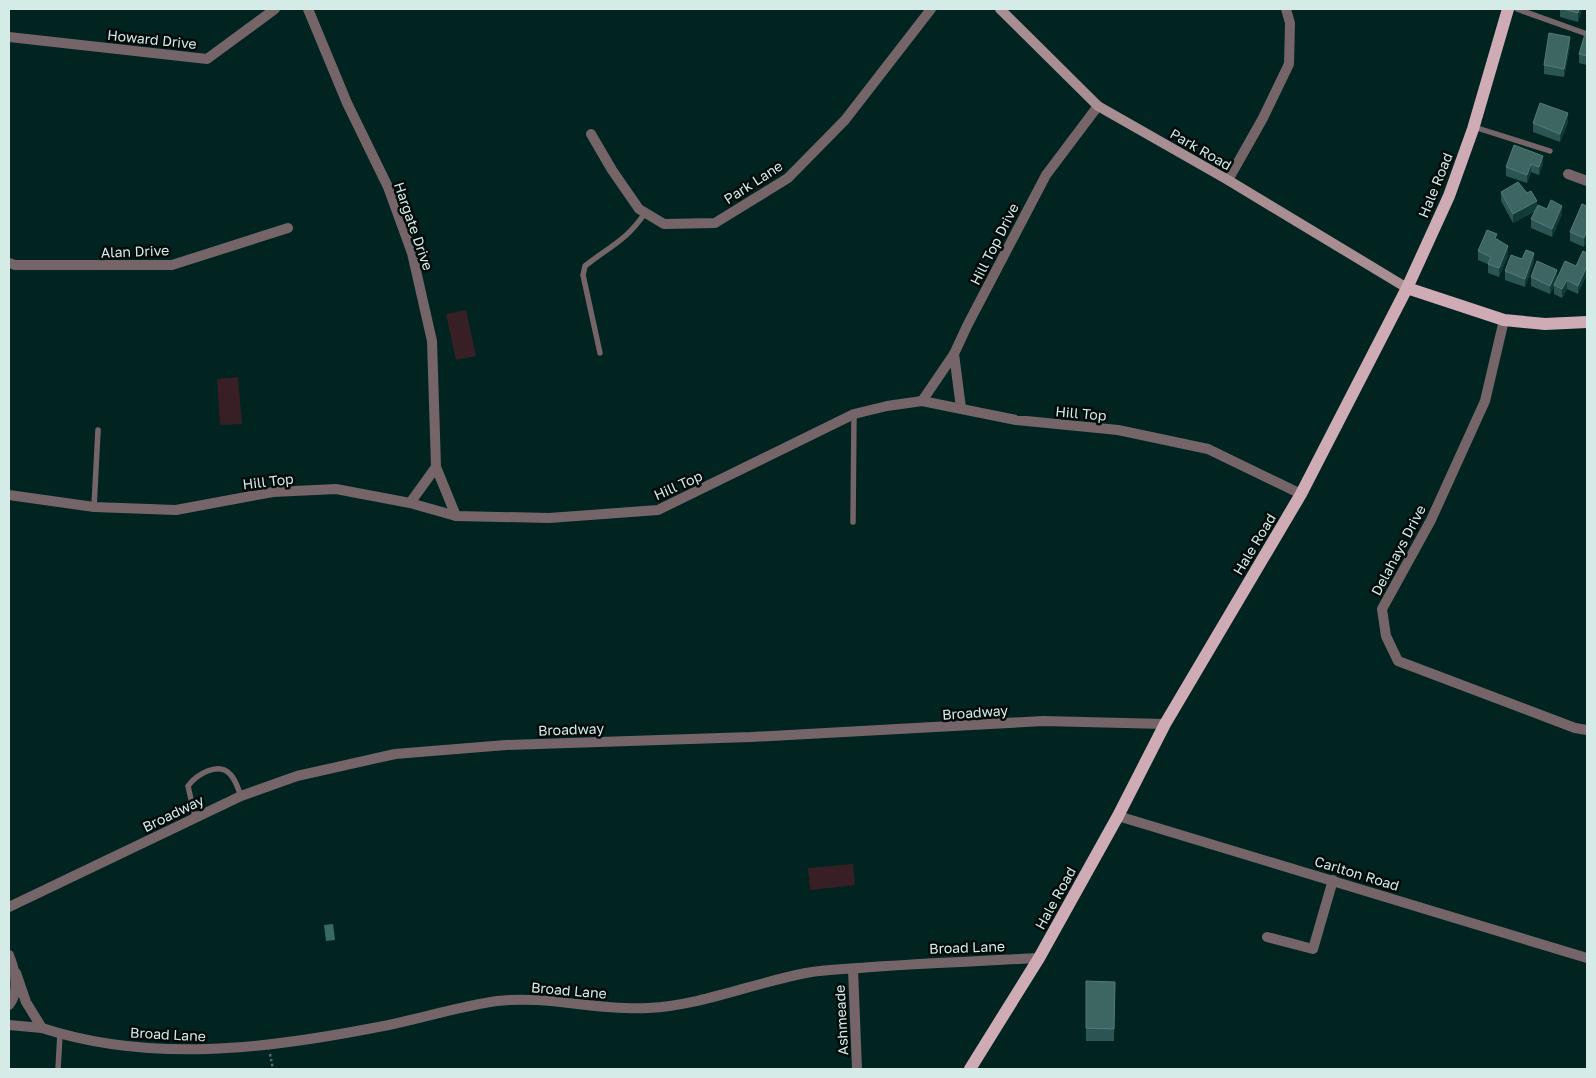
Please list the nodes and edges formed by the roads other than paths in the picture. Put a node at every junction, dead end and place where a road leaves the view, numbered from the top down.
1 (275, 9) edge
2 (308, 9) edge
3 (931, 9) edge
4 (1000, 9) edge
5 (1286, 9) edge
6 (1508, 9) edge
7 (1517, 9) edge
8 (1587, 34) edge
9 (9, 38) edge
10 (1098, 106) junction
11 (1474, 127) junction
12 (592, 134) dead end
13 (1550, 151) dead end
14 (1568, 174) dead end
15 (1228, 180) junction
16 (1587, 181) edge
17 (645, 213) junction
18 (288, 228) dead end
19 (9, 263) edge
20 (1407, 288) junction
21 (1504, 320) junction
22 (1587, 322) edge
23 (600, 353) dead end
24 (954, 354) junction
25 (922, 401) junction
26 (961, 408) junction
27 (854, 414) junction
28 (98, 430) dead end
29 (436, 467) junction
30 (1301, 494) junction
31 (9, 495) edge
32 (410, 503) junction
33 (94, 507) junction
34 (456, 516) junction
35 (853, 522) dead end
36 (1165, 724) junction
37 (1587, 730) edge
38 (242, 796) junction
39 (1118, 816) junction
40 (196, 817) junction
41 (1333, 880) junction
42 (9, 907) edge
43 (1267, 937) dead end
44 (9, 955) edge
45 (1039, 958) junction
46 (1587, 958) edge
47 (853, 969) junction
48 (16, 972) junction
49 (9, 1005) edge
50 (9, 1025) edge
51 (42, 1028) junction
52 (60, 1034) junction
53 (58, 1069) edge
54 (857, 1069) edge
55 (970, 1069) edge

1 - 9 street, Howard Drive
2 - 29 street, Hargate Drive
3 - 17 street, Park Lane
4 - 10 main road, Park Road
5 - 15 street
6 - 11 main road, Hale Road
7 - 8 lane
10 - 15 main road, Park Road
10 - 24 street, Hill Top Drive
11 - 13 lane
11 - 20 main road, Hale Road
12 - 17 street, Park Lane
14 - 16 street
15 - 20 main road, Park Road
17 - 23 lane
18 - 19 street, Alan Drive
20 - 21 main road
20 - 30 main road, Hale Road
21 - 22 main road
21 - 37 street, Delahays Drive
24 - 25 street, Hill Top Drive
24 - 26 street
25 - 26 street, Hill Top
25 - 27 street, Hill Top
26 - 30 street, Hill Top
27 - 34 street, Hill Top
27 - 35 lane
28 - 33 lane
29 - 32 street
29 - 34 street, Hargate Drive
30 - 36 main road, Hale Road
31 - 33 street, Hill Top
32 - 33 street, Hill Top
32 - 34 street, Hill Top
36 - 38 street, Broadway
36 - 39 main road, Hale Road
38 - 40 street, Broadway
38 - 40 lane
39 - 41 street, Carlton Road
39 - 45 main road, Hale Road
40 - 42 street, Broadway
41 - 43 street
41 - 46 street, Carlton Road
44 - 48 street
45 - 47 street, Broad Lane
45 - 55 main road, Hale Road
47 - 52 street, Broad Lane
47 - 54 street, Ashmeade
48 - 49 street
48 - 51 street
50 - 51 street, Broad Lane
51 - 52 street, Broad Lane
52 - 53 lane

